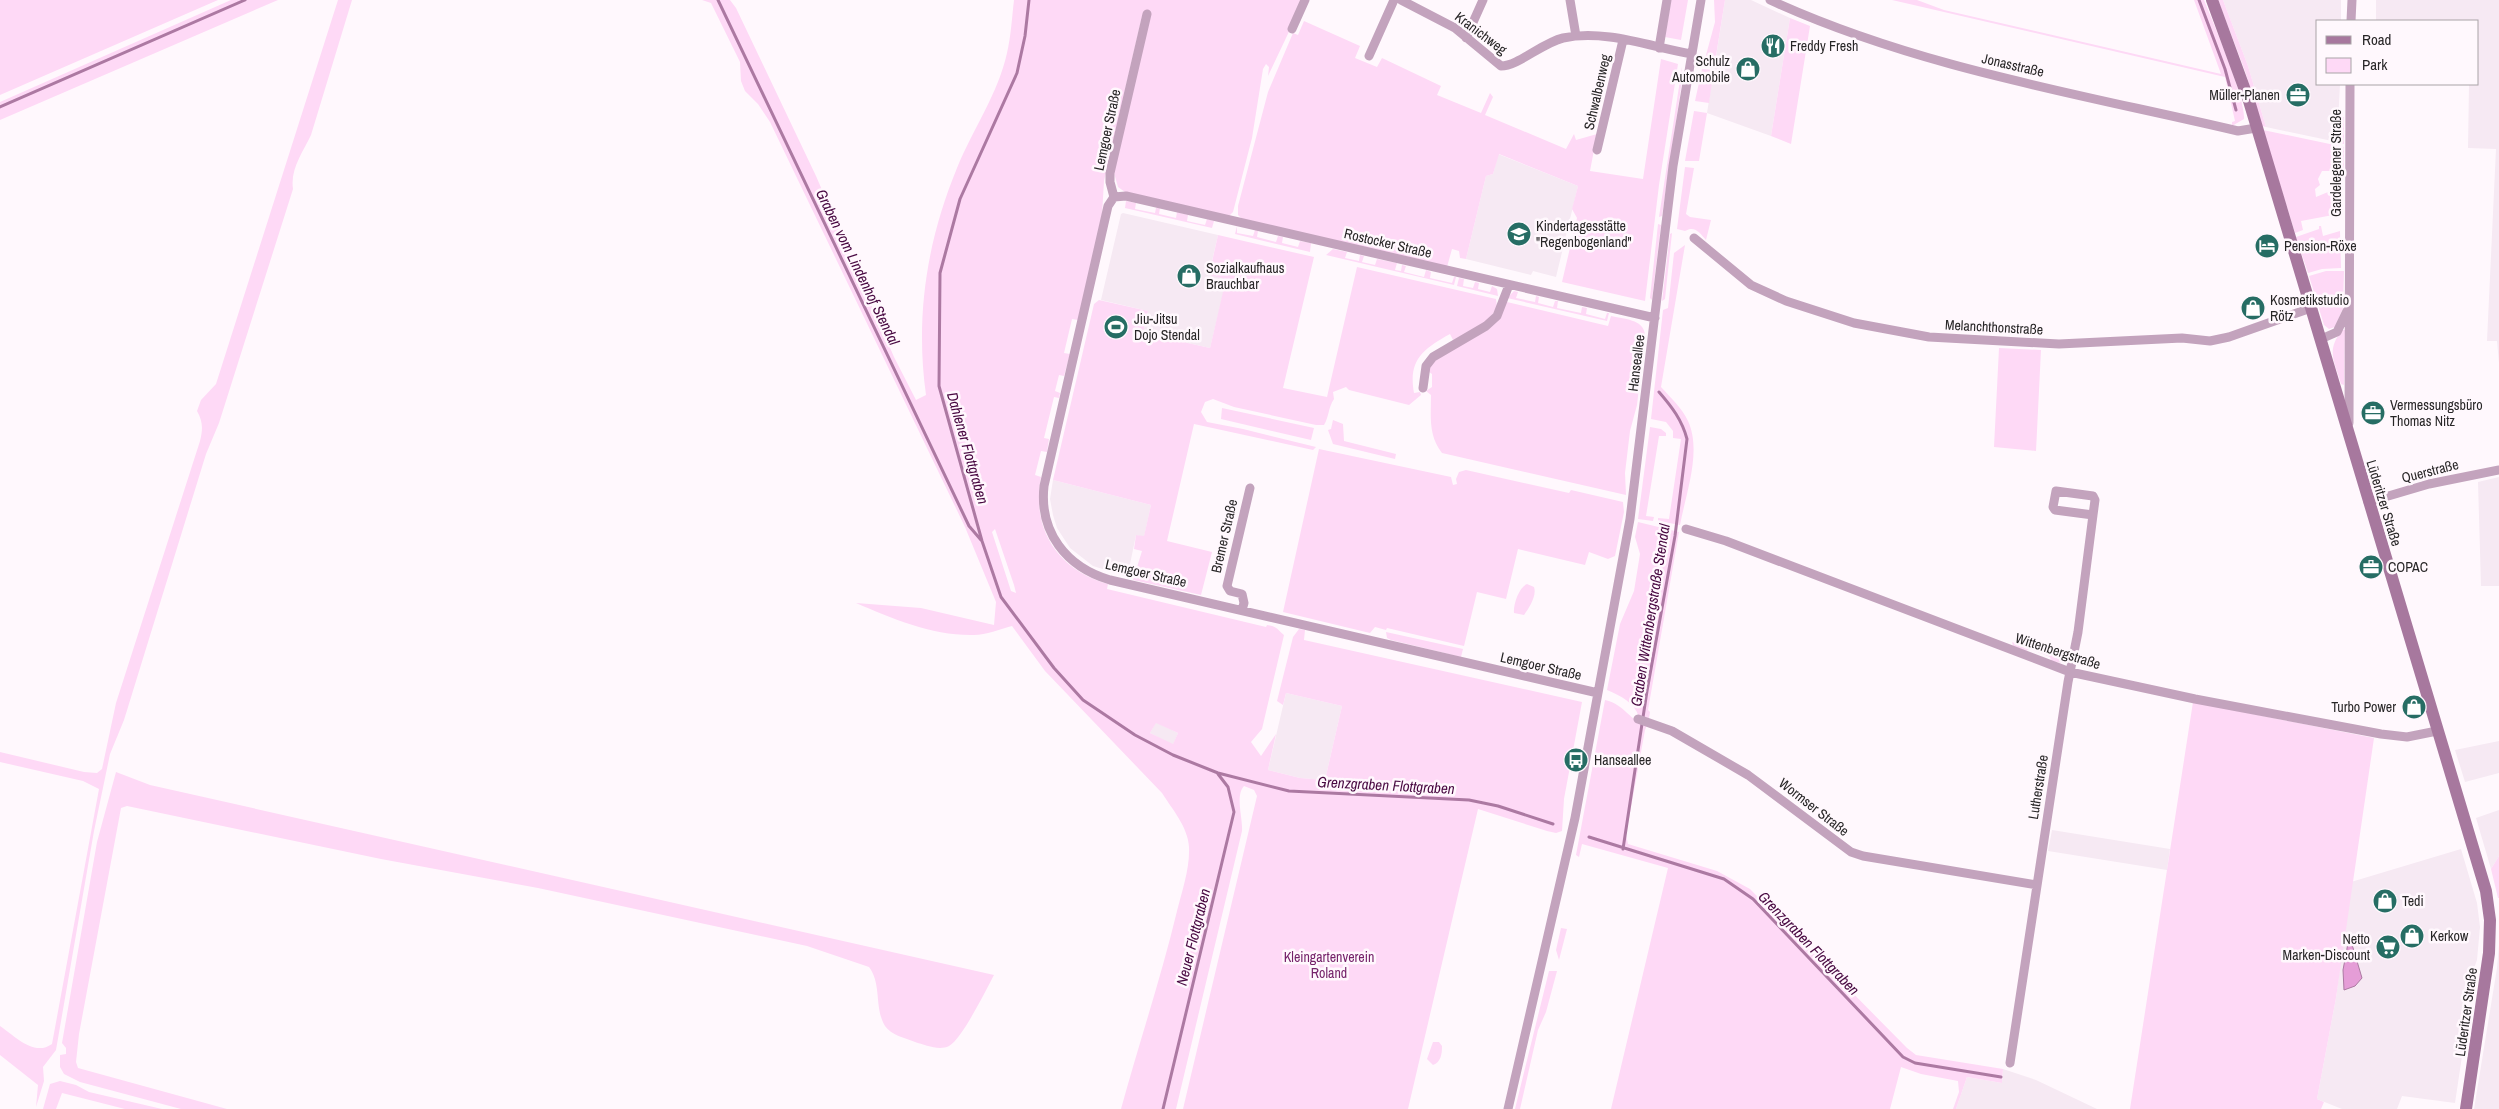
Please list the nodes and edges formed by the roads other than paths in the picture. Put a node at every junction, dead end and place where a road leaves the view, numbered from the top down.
1 (1305, 0) edge
2 (1394, 0) edge
3 (1401, 0) edge
4 (1483, 0) edge
5 (1570, 0) edge
6 (1667, 0) edge
7 (1701, 0) edge
8 (1770, 0) edge
9 (2212, 0) edge
10 (2352, 0) edge
11 (1147, 14) dead end
12 (2351, 20) edge
13 (1292, 30) dead end
14 (1576, 36) junction
15 (1466, 38) junction
16 (1623, 40) junction
17 (1659, 48) junction
18 (1692, 54) junction
19 (1369, 56) dead end
20 (2350, 85) edge
21 (2256, 128) junction
22 (1597, 150) dead end
23 (1114, 197) junction
24 (1694, 238) dead end
25 (1508, 285) junction
26 (2349, 302) junction
27 (2311, 308) junction
28 (1655, 318) junction
29 (2321, 339) junction
30 (1423, 388) dead end
31 (2349, 435) junction
32 (2499, 470) edge
33 (1250, 488) dead end
34 (2368, 502) junction
35 (2093, 515) junction
36 (1686, 529) dead end
37 (1242, 610) junction
38 (2070, 672) junction
39 (1598, 693) junction
40 (1638, 719) dead end
41 (2437, 731) junction
42 (2037, 885) junction
43 (2010, 1063) dead end
44 (1508, 1109) edge
45 (2466, 1109) edge

1 - 13 street
2 - 19 street
3 - 15 street, Kranichweg
4 - 15 street
5 - 14 street
6 - 17 street
7 - 18 street, Hanseallee
8 - 21 street, Jonasstraße
9 - 21 main road, Lüderitzer Straße
10 - 12 street
11 - 23 street, Lemgoer Straße
14 - 15 street, Kranichweg
14 - 16 street, Kranichweg
16 - 17 street, Kranichweg
16 - 22 street, Schwalbenweg
17 - 18 street, Kranichweg
18 - 28 street, Hanseallee
20 - 26 street, Gardelegener Straße
21 - 27 main road, Lüderitzer Straße
23 - 25 street, Rostocker Straße
23 - 37 street, Lemgoer Straße
24 - 27 street, Melanchthonstraße
25 - 28 street, Rostocker Straße
25 - 30 street
26 - 29 street, Gardelegener Straße
26 - 31 street, Gardelegener Straße
27 - 29 main road, Lüderitzer Straße
28 - 39 street, Hanseallee
29 - 31 main road, Lüderitzer Straße
31 - 34 main road, Lüderitzer Straße
32 - 34 street, Querstraße
33 - 37 street, Bremer Straße
34 - 41 main road, Lüderitzer Straße
35 - 35 street
35 - 38 street, Lutherstraße
36 - 38 street, Wittenbergstraße
37 - 39 street, Lemgoer Straße
38 - 41 street, Wittenbergstraße
38 - 42 street, Lutherstraße
39 - 44 street, Hanseallee
40 - 42 street, Wormser Straße
41 - 45 main road, Lüderitzer Straße
42 - 43 street, Lutherstraße

